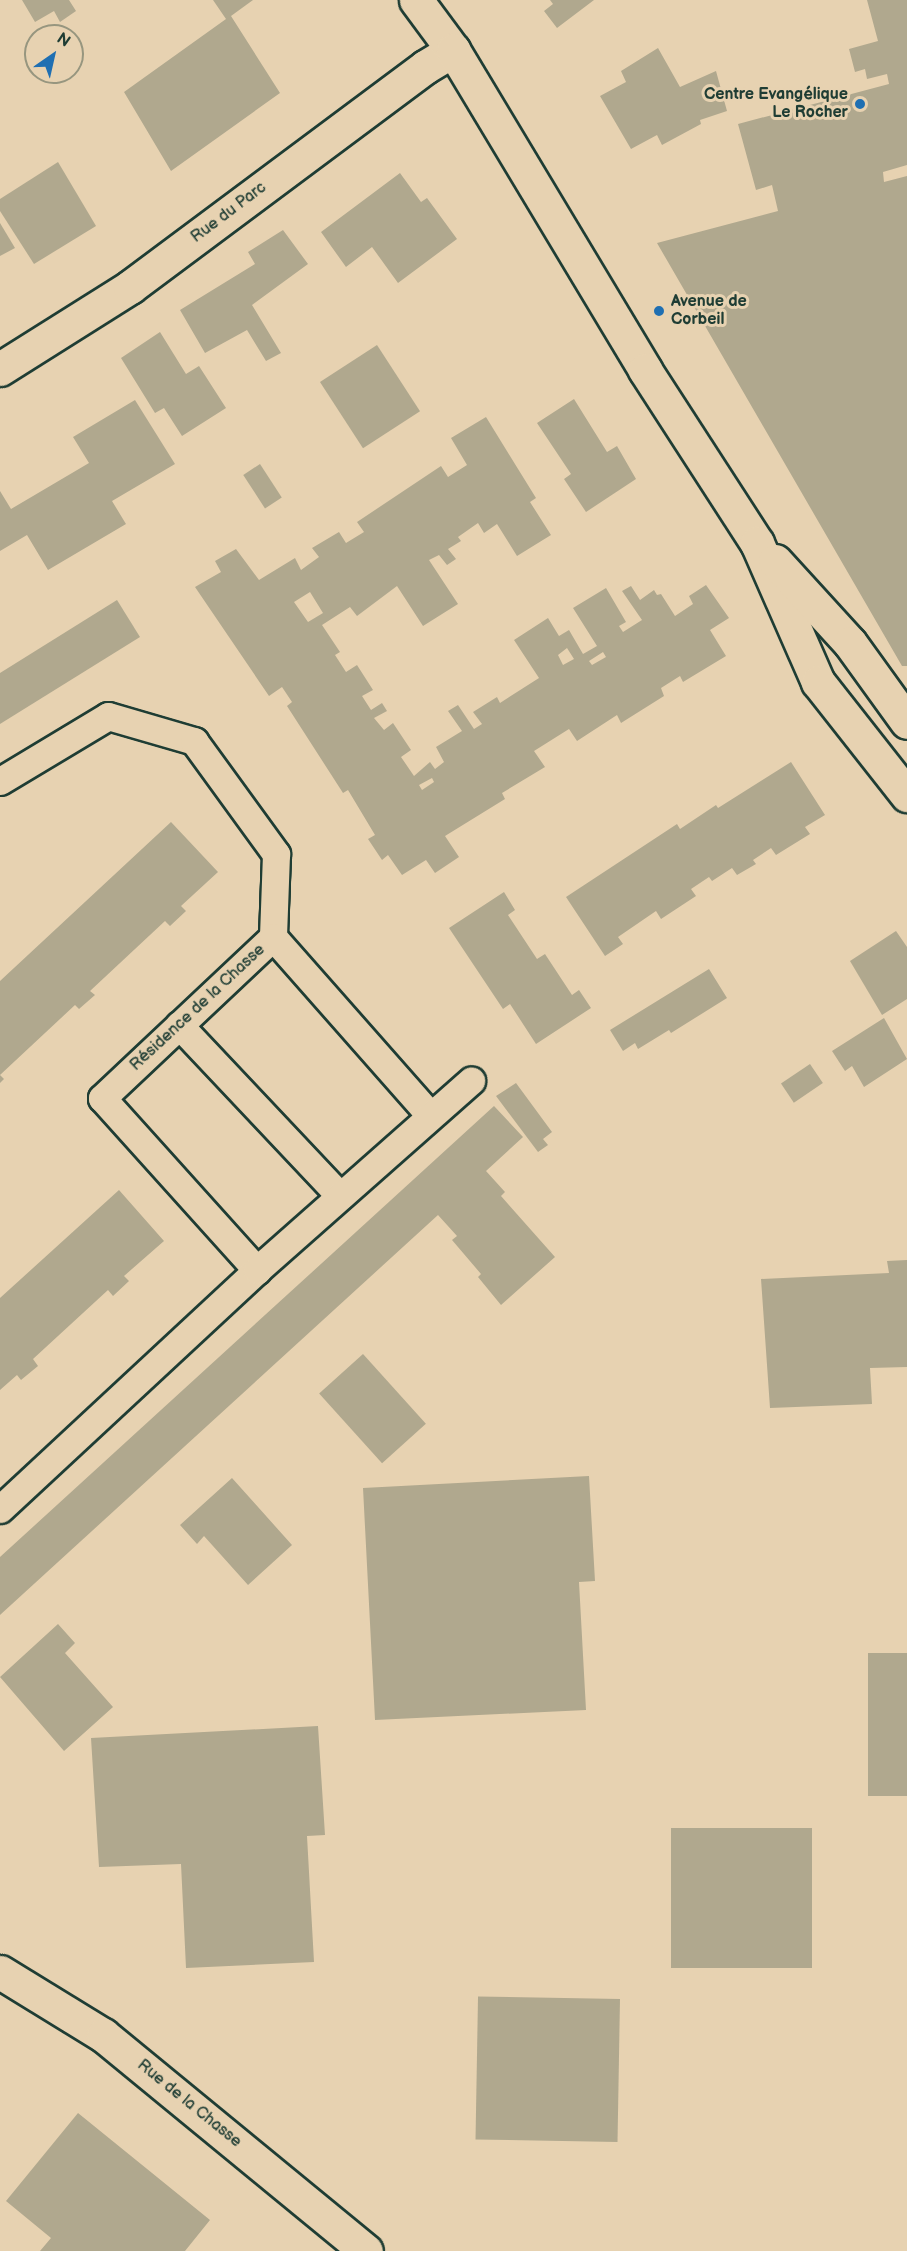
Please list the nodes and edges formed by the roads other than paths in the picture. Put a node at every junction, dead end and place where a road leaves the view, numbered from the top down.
1 (416, 0) edge
2 (453, 50) junction
3 (0, 369) edge
4 (757, 543) junction
5 (907, 722) edge
6 (0, 781) edge
7 (907, 795) edge
8 (273, 937) junction
9 (179, 1025) junction
10 (471, 1082) dead end
11 (430, 1115) junction
12 (340, 1196) junction
13 (257, 1269) junction
14 (0, 1509) edge
15 (0, 1972) edge
16 (366, 2251) edge

1 - 2 main road
2 - 3 main road, Rue du Parc
2 - 4 main road
4 - 5 main road
4 - 7 main road
6 - 8 lane, Résidence de la Chasse
8 - 9 lane, Résidence de la Chasse
8 - 11 lane
9 - 12 lane
9 - 13 lane, Résidence de la Chasse
10 - 11 lane
11 - 12 lane
12 - 13 lane
13 - 14 lane
15 - 16 main road, Rue de la Chasse

